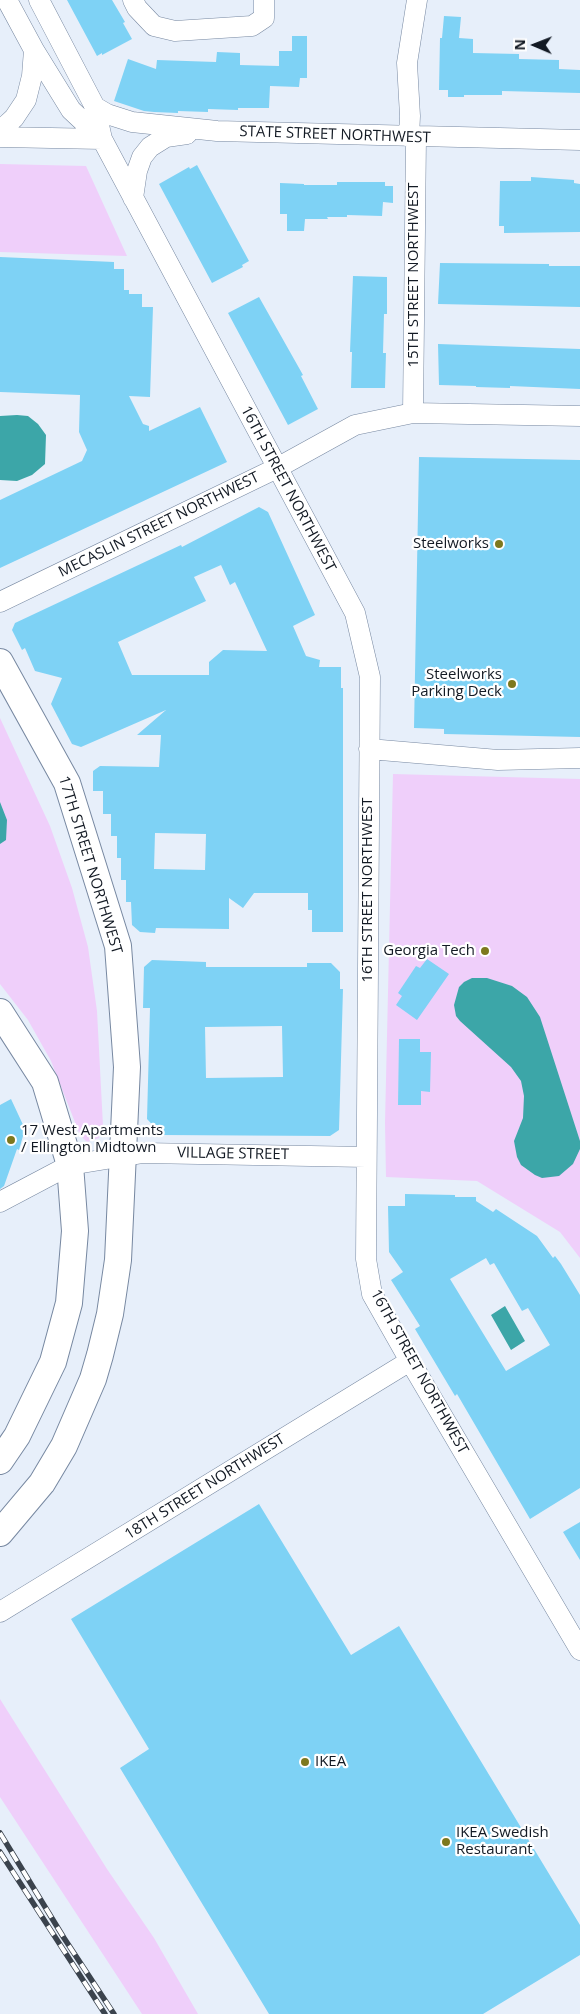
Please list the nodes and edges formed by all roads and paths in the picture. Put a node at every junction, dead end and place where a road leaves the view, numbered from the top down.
1 (7, 0) edge
2 (39, 0) edge
3 (133, 0) edge
4 (264, 0) edge
5 (416, 0) edge
6 (34, 50) junction
7 (95, 107) junction
8 (0, 130) edge
9 (217, 131) junction
10 (0, 137) edge
11 (412, 137) junction
12 (102, 139) junction
13 (580, 140) edge
14 (133, 198) junction
15 (413, 413) junction
16 (580, 416) edge
17 (277, 468) junction
18 (0, 602) edge
19 (0, 662) edge
20 (369, 749) junction
21 (580, 758) edge
22 (0, 1012) edge
23 (123, 1156) junction
24 (366, 1157) junction
25 (70, 1165) junction
26 (0, 1202) edge
27 (410, 1361) junction
28 (0, 1462) edge
29 (0, 1533) edge
30 (0, 1612) edge
31 (580, 1650) edge

1 - 6 street, 16TH STREET NORTHWEST
2 - 7 street, 16TH STREET NORTHWEST
3 - 4 street
5 - 11 street, 15TH STREET NORTHWEST
6 - 8 street
6 - 12 street, 16TH STREET NORTHWEST
7 - 9 street, STATE STREET NORTHWEST
7 - 12 street, 16TH STREET NORTHWEST
9 - 11 street, STATE STREET NORTHWEST
9 - 14 street
10 - 12 street
11 - 13 street, STATE STREET NORTHWEST
11 - 15 street, 15TH STREET NORTHWEST
12 - 14 street, 16TH STREET NORTHWEST
14 - 17 street, 16TH STREET NORTHWEST
15 - 16 street, MECASLIN STREET NORTHWEST
15 - 17 street, MECASLIN STREET NORTHWEST
17 - 18 street, MECASLIN STREET NORTHWEST
17 - 20 street, 16TH STREET NORTHWEST
19 - 23 main road, 17TH STREET NORTHWEST
20 - 21 street
20 - 24 street, 16TH STREET NORTHWEST
22 - 25 main road
23 - 24 street, VILLAGE STREET
23 - 25 street, VILLAGE STREET
23 - 29 main road, 17TH STREET NORTHWEST
24 - 27 street, 16TH STREET NORTHWEST
25 - 26 street, VILLAGE STREET
25 - 28 main road
27 - 30 street, 18TH STREET NORTHWEST
27 - 31 street, 16TH STREET NORTHWEST

